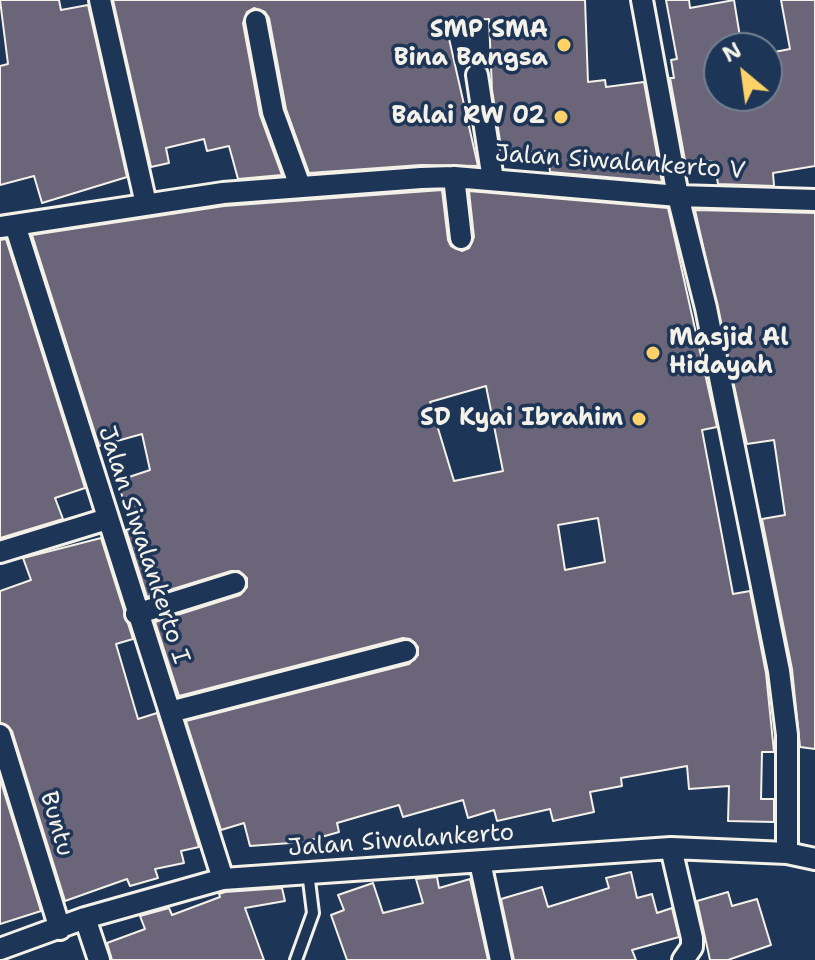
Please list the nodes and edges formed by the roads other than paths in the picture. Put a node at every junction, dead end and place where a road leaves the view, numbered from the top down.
1 (100, 0) edge
2 (642, 0) edge
3 (256, 21) dead end
4 (477, 75) dead end
5 (454, 177) junction
6 (493, 180) junction
7 (300, 186) junction
8 (678, 196) junction
9 (815, 200) edge
10 (146, 204) junction
11 (8, 226) edge
12 (461, 238) dead end
13 (107, 519) junction
14 (0, 552) edge
15 (235, 583) dead end
16 (136, 614) junction
17 (406, 651) dead end
18 (170, 712) junction
19 (0, 735) edge
20 (671, 848) junction
21 (787, 853) junction
22 (815, 859) edge
23 (480, 862) junction
24 (308, 872) junction
25 (223, 879) junction
26 (85, 918) junction
27 (60, 929) junction
28 (0, 949) edge
29 (99, 960) edge
30 (296, 960) edge
31 (501, 960) edge
32 (683, 960) edge

1 - 10 street
2 - 8 street
3 - 7 street
4 - 6 street
5 - 6 street, Jalan Siwalankerto V
5 - 7 street, Jalan Siwalankerto V
5 - 12 street
6 - 8 street, Jalan Siwalankerto V
7 - 10 street, Jalan Siwalankerto V
8 - 9 street, Jalan Siwalankerto V
8 - 21 street
10 - 11 street, Jalan Siwalankerto V
11 - 13 street, Jalan Siwalankerto I
13 - 14 street
13 - 16 street, Jalan Siwalankerto I
15 - 16 street
16 - 18 street, Jalan Siwalankerto I
17 - 18 street
18 - 25 street, Jalan Siwalankerto I
19 - 27 street, Buntu
20 - 21 street, Jalan Siwalankerto
20 - 23 street, Jalan Siwalankerto
20 - 32 street
21 - 22 street, Jalan Siwalankerto
23 - 24 street, Jalan Siwalankerto
23 - 31 street
24 - 25 street, Jalan Siwalankerto
24 - 30 lane
25 - 26 street, Jalan Siwalankerto
26 - 27 street, Jalan Siwalankerto
26 - 29 street
27 - 28 street, Jalan Siwalankerto

